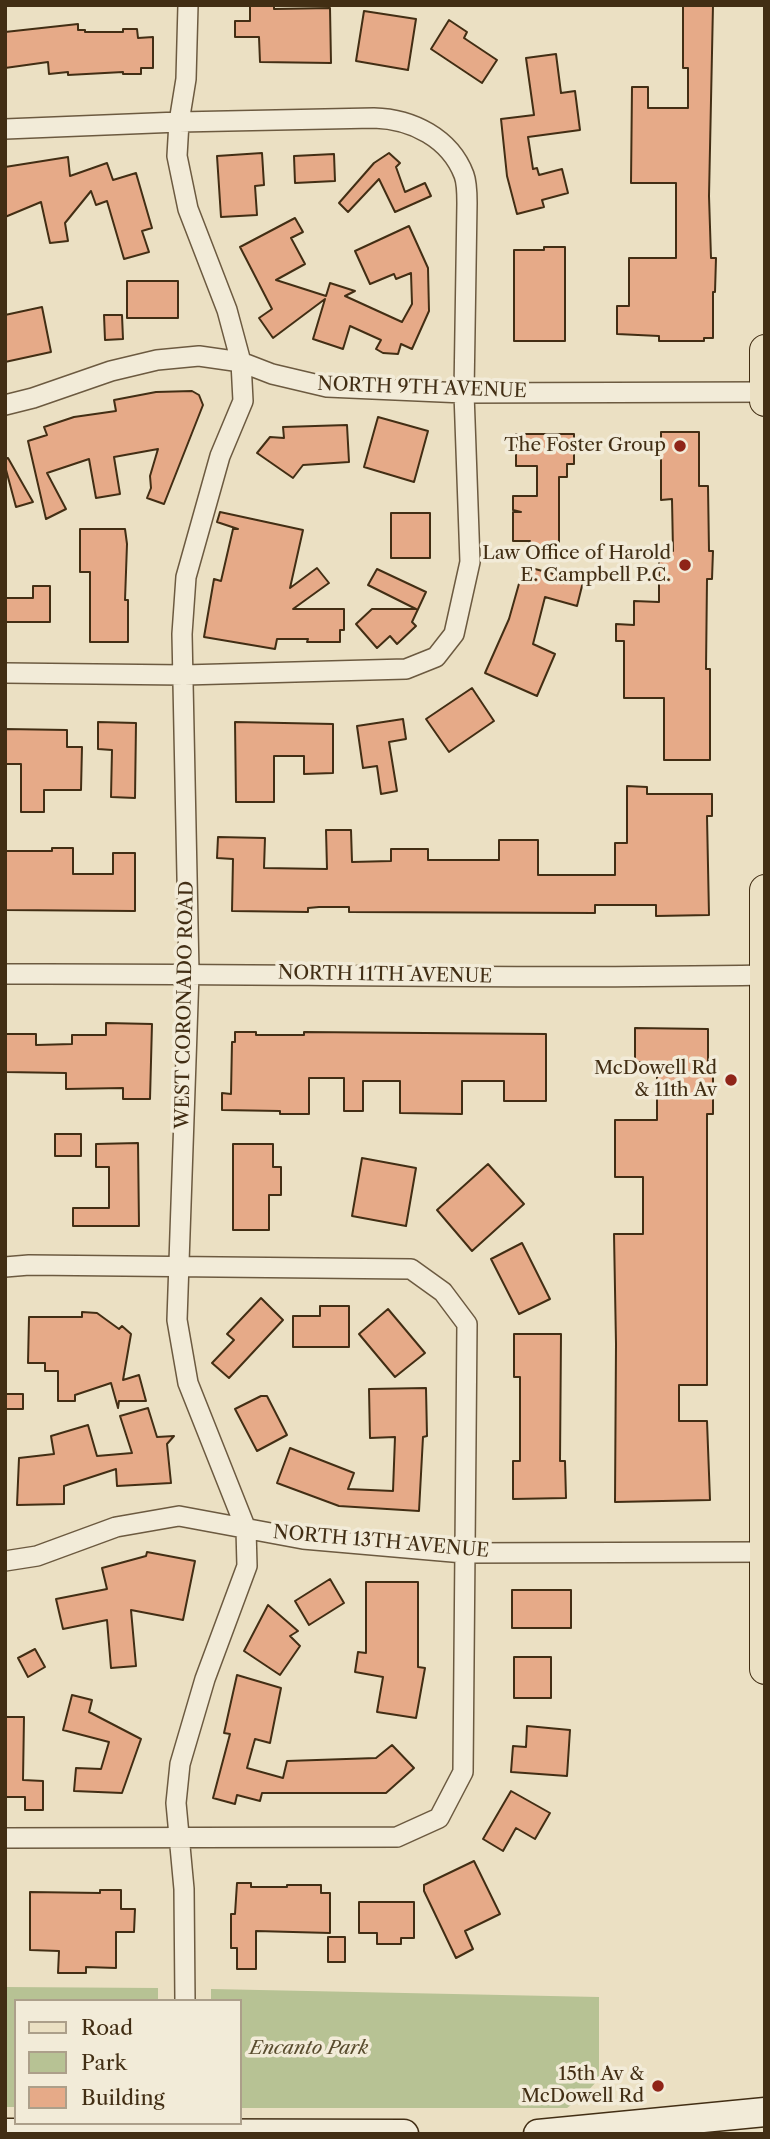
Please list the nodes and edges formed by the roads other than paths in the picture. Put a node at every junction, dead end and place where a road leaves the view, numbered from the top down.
1 (188, 5) edge
2 (179, 122) junction
3 (5, 129) edge
4 (765, 350) edge
5 (241, 362) junction
6 (765, 392) edge
7 (464, 393) junction
8 (765, 401) edge
9 (5, 405) edge
10 (5, 673) edge
11 (184, 675) junction
12 (765, 890) edge
13 (189, 973) junction
14 (5, 974) edge
15 (765, 975) edge
16 (5, 1267) edge
17 (179, 1267) junction
18 (246, 1529) junction
19 (764, 1552) edge
20 (464, 1553) junction
21 (5, 1561) edge
22 (765, 1669) edge
23 (5, 1838) edge
24 (178, 1839) junction
25 (185, 1999) edge
26 (765, 2112) edge
27 (183, 2128) edge
28 (5, 2133) edge
29 (404, 2134) edge
30 (538, 2134) edge

1 - 2 street, WEST CORONADO ROAD
2 - 3 street
2 - 5 street, WEST CORONADO ROAD
2 - 7 street
4 - 6 main road
5 - 7 street, NORTH 9TH AVENUE
5 - 9 street, NORTH 9TH AVENUE
5 - 11 street, WEST CORONADO ROAD
6 - 7 street, NORTH 9TH AVENUE
6 - 8 main road
7 - 11 street
10 - 11 street
11 - 13 street, WEST CORONADO ROAD
12 - 15 main road
13 - 14 street, NORTH 11TH AVENUE
13 - 15 street, NORTH 11TH AVENUE
13 - 17 street, WEST CORONADO ROAD
15 - 19 main road
16 - 17 street
17 - 18 street, WEST CORONADO ROAD
17 - 20 street
18 - 20 street, NORTH 13TH AVENUE
18 - 21 street, NORTH 13TH AVENUE
18 - 24 street, WEST CORONADO ROAD
19 - 20 street, NORTH 13TH AVENUE
19 - 22 main road
20 - 24 street
23 - 24 street
24 - 25 street, WEST CORONADO ROAD
26 - 30 street
27 - 28 street
27 - 29 street

